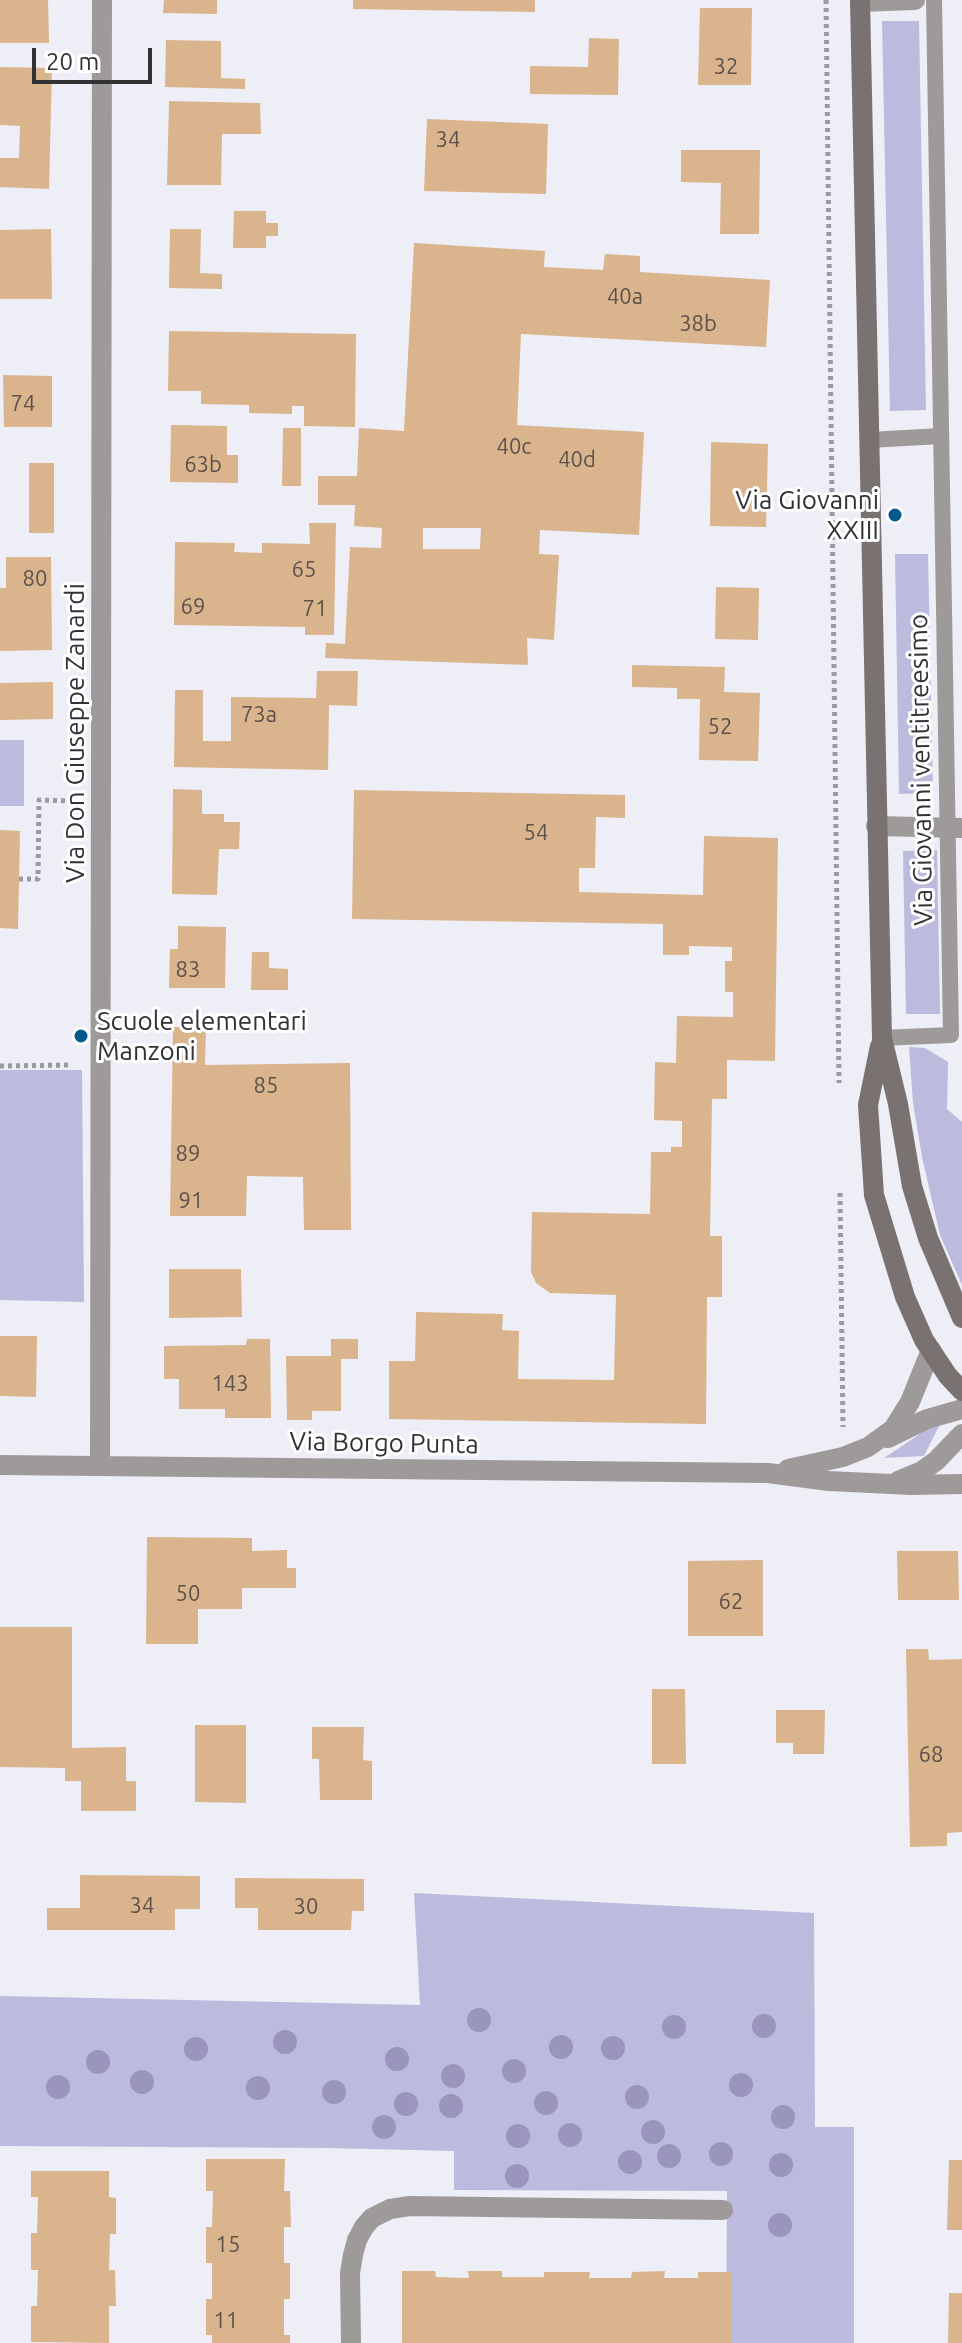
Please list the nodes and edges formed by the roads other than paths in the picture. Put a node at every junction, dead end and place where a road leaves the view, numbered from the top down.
1 (102, 0) edge
2 (915, 0) edge
3 (934, 0) edge
4 (860, 1) edge
5 (941, 436) junction
6 (869, 440) junction
7 (876, 826) junction
8 (955, 828) edge
9 (882, 1038) junction
10 (957, 1039) edge
11 (962, 1318) edge
12 (931, 1350) junction
13 (962, 1391) edge
14 (962, 1409) edge
15 (962, 1434) edge
16 (868, 1447) junction
17 (0, 1465) edge
18 (100, 1466) junction
19 (768, 1473) junction
20 (891, 1484) junction
21 (962, 1484) edge
22 (723, 2210) dead end
23 (351, 2343) edge

1 - 18 street, Via Don Giuseppe Zanardi
2 - 4 street
3 - 5 lane, Via Giovanni ventitreesimo
4 - 6 street, Via Giovanni ventitreesimo
5 - 6 lane
5 - 8 lane, Via Giovanni ventitreesimo
6 - 7 street, Via Giovanni ventitreesimo
7 - 8 street
7 - 9 street, Via Giovanni ventitreesimo
8 - 10 lane, Via Giovanni ventitreesimo
9 - 10 lane, Via Giovanni ventitreesimo
9 - 11 street, Via Giovanni ventitreesimo
9 - 12 street, Via Giovanni ventitreesimo
12 - 13 street, Via Giovanni ventitreesimo
12 - 16 street, Via Borgo Punta
14 - 16 street, Via Borgo Punta
15 - 20 street, Via Borgo Punta
16 - 19 street, Via Borgo Punta
17 - 18 street, Via Borgo Punta
18 - 19 street, Via Borgo Punta
19 - 20 street, Via Borgo Punta
20 - 21 street, Via Borgo Punta
22 - 23 street

